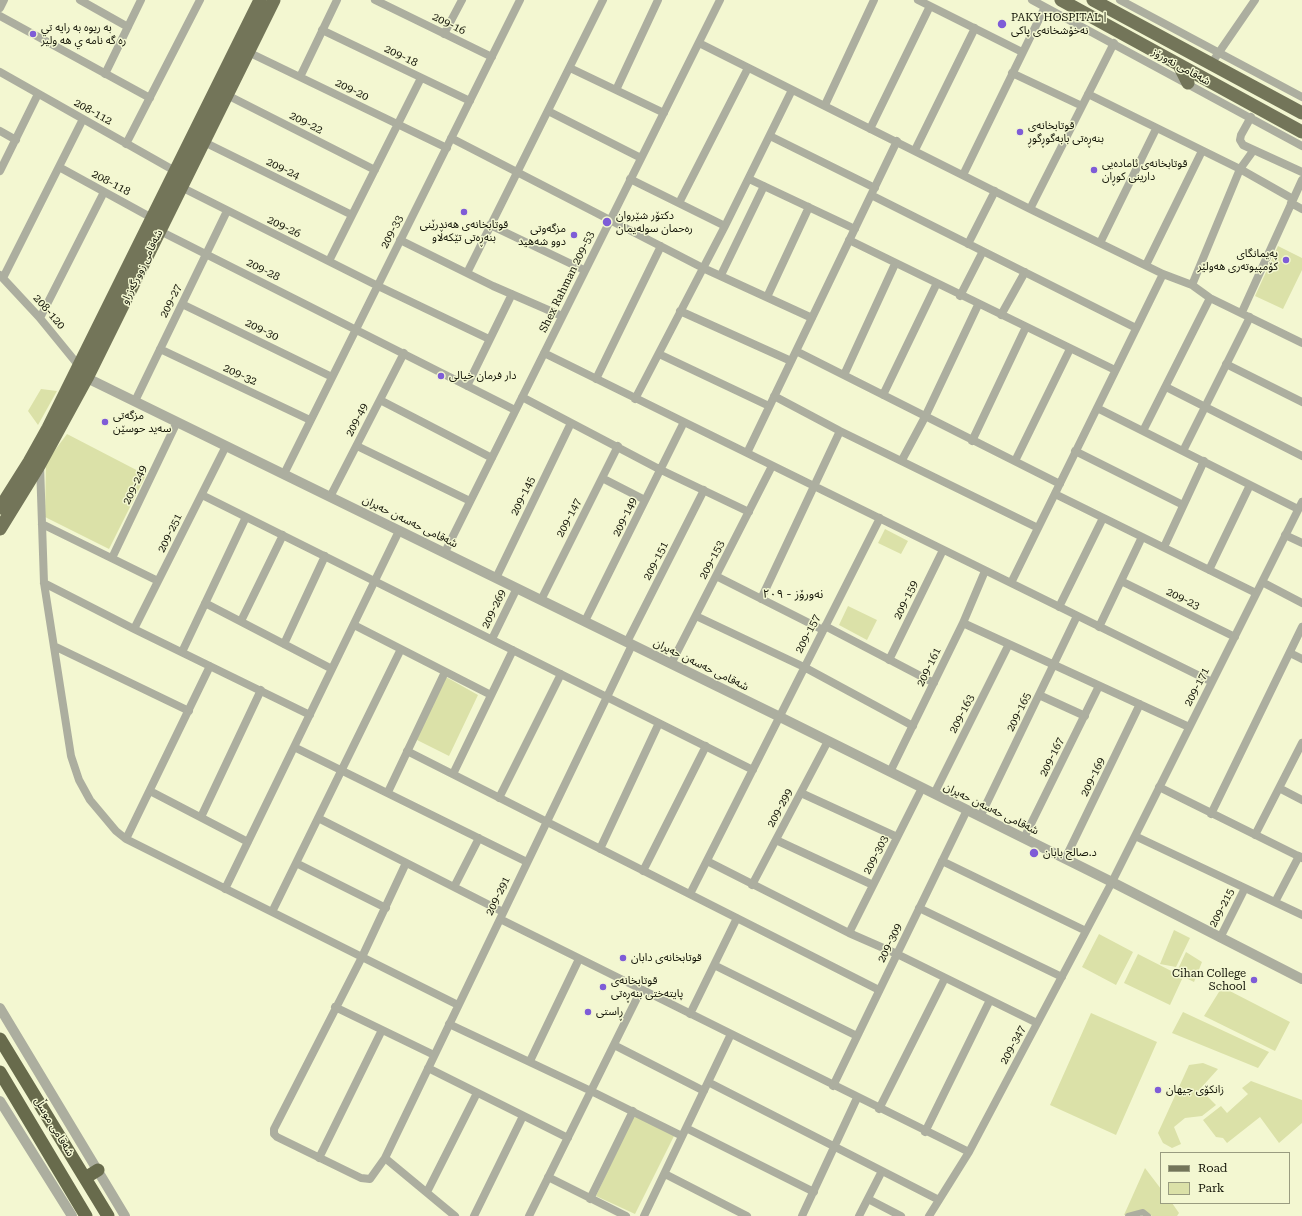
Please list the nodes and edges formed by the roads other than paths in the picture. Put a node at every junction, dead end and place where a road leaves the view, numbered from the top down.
1 (4, 0) edge
2 (80, 0) edge
3 (141, 0) edge
4 (200, 0) edge
5 (260, 0) edge
6 (274, 0) edge
7 (337, 0) edge
8 (375, 0) edge
9 (462, 0) edge
10 (520, 0) edge
11 (603, 0) edge
12 (658, 0) edge
13 (720, 0) edge
14 (874, 0) edge
15 (918, 0) edge
16 (1061, 0) edge
17 (1093, 0) edge
18 (1120, 0) edge
19 (1256, 0) edge
20 (1036, 1) edge
21 (930, 6) junction
22 (1045, 7) junction
23 (0, 8) edge
24 (0, 16) edge
25 (128, 27) junction
26 (975, 28) junction
27 (322, 30) junction
28 (444, 34) junction
29 (699, 42) junction
30 (1114, 43) junction
31 (248, 52) junction
32 (1022, 52) junction
33 (1219, 52) junction
34 (492, 57) junction
35 (1211, 64) junction
36 (1180, 67) junction
37 (570, 68) junction
38 (748, 68) junction
39 (0, 72) edge
40 (223, 72) junction
41 (1012, 73) junction
42 (104, 74) junction
43 (300, 77) junction
44 (235, 78) junction
45 (421, 78) junction
46 (1188, 83) junction
47 (616, 90) junction
48 (792, 90) junction
49 (38, 94) junction
50 (1088, 94) junction
51 (227, 96) junction
52 (1302, 97) edge
53 (150, 98) junction
54 (470, 101) junction
55 (825, 105) junction
56 (1082, 106) junction
57 (548, 111) junction
58 (664, 113) junction
59 (1302, 113) edge
60 (1250, 117) junction
61 (83, 119) junction
62 (398, 124) junction
63 (870, 129) junction
64 (1156, 129) junction
65 (0, 131) edge
66 (1302, 132) edge
67 (770, 136) junction
68 (451, 138) junction
69 (16, 140) junction
70 (897, 141) junction
71 (204, 142) junction
72 (126, 144) junction
73 (1302, 146) edge
74 (447, 148) junction
75 (915, 150) junction
76 (1202, 151) junction
77 (1253, 151) junction
78 (641, 158) junction
79 (59, 167) junction
80 (1240, 169) junction
81 (375, 170) junction
82 (0, 171) edge
83 (175, 171) junction
84 (517, 172) junction
85 (1302, 172) edge
86 (963, 175) junction
87 (749, 178) junction
88 (630, 179) junction
89 (1302, 180) edge
90 (764, 186) junction
91 (181, 187) junction
92 (995, 191) junction
93 (104, 192) junction
94 (873, 192) junction
95 (1292, 201) junction
96 (679, 204) junction
97 (809, 207) junction
98 (1030, 209) junction
99 (1302, 209) edge
100 (227, 211) junction
101 (352, 215) junction
102 (152, 218) junction
103 (610, 220) junction
104 (490, 224) junction
105 (725, 226) junction
106 (855, 229) junction
107 (160, 231) junction
108 (400, 240) junction
109 (849, 240) junction
110 (1100, 243) junction
111 (968, 244) junction
112 (661, 246) junction
113 (982, 252) junction
114 (206, 254) junction
115 (329, 261) junction
116 (895, 264) junction
117 (1146, 265) junction
118 (703, 268) junction
119 (584, 270) junction
120 (1025, 272) junction
121 (467, 273) junction
122 (1163, 274) junction
123 (721, 275) junction
124 (2, 276) edge
125 (937, 283) junction
126 (1192, 285) junction
127 (378, 286) junction
128 (512, 294) junction
129 (960, 296) junction
130 (767, 297) junction
131 (1210, 298) junction
132 (182, 304) junction
133 (978, 305) junction
134 (680, 311) junction
135 (1242, 312) junction
136 (1002, 315) junction
137 (562, 316) junction
138 (1250, 317) junction
139 (40, 318) junction
140 (812, 318) junction
141 (1026, 327) junction
142 (1136, 328) junction
143 (356, 329) junction
144 (489, 339) junction
145 (1302, 343) edge
146 (160, 349) junction
147 (1070, 349) junction
148 (796, 351) junction
149 (404, 353) junction
150 (544, 353) junction
151 (659, 354) junction
152 (791, 362) junction
153 (1226, 364) junction
154 (79, 366) junction
155 (1115, 370) junction
156 (844, 375) junction
157 (332, 377) junction
158 (87, 378) junction
159 (596, 379) junction
160 (467, 386) junction
161 (1166, 387) junction
162 (884, 395) junction
163 (774, 396) junction
164 (522, 397) junction
165 (635, 399) junction
166 (380, 400) junction
167 (135, 401) junction
168 (1302, 402) edge
169 (769, 406) junction
170 (1205, 406) junction
171 (1097, 408) junction
172 (516, 410) junction
173 (925, 417) junction
174 (310, 420) junction
175 (177, 422) junction
176 (684, 422) junction
177 (571, 423) junction
178 (840, 431) junction
179 (1143, 431) junction
180 (972, 441) junction
181 (226, 446) junction
182 (357, 446) junction
183 (618, 446) junction
184 (1075, 451) junction
185 (1182, 451) junction
186 (747, 453) junction
187 (1302, 456) edge
188 (492, 458) junction
189 (902, 460) junction
190 (1015, 461) junction
191 (1204, 462) junction
192 (40, 464) junction
193 (772, 466) junction
194 (659, 469) junction
195 (284, 474) junction
196 (602, 478) junction
197 (1060, 484) junction
198 (1250, 485) junction
199 (813, 487) junction
200 (704, 490) junction
201 (1055, 494) junction
202 (202, 495) junction
203 (330, 497) junction
204 (645, 500) junction
205 (470, 501) junction
206 (1183, 505) junction
207 (1300, 506) edge
208 (0, 508) edge
209 (749, 512) junction
210 (246, 517) junction
211 (880, 518) junction
212 (1103, 518) junction
213 (42, 524) junction
214 (1038, 528) junction
215 (0, 529) edge
216 (399, 531) junction
217 (283, 535) junction
218 (1286, 535) junction
219 (1142, 537) junction
220 (1302, 543) edge
221 (1164, 547) junction
222 (943, 550) junction
223 (445, 552) junction
224 (325, 556) junction
225 (112, 558) junction
226 (985, 570) junction
227 (1209, 570) junction
228 (716, 576) junction
229 (496, 578) junction
230 (1121, 580) junction
231 (158, 581) junction
232 (375, 581) junction
233 (1262, 582) junction
234 (44, 583) junction
235 (1011, 583) junction
236 (517, 588) junction
237 (1256, 594) junction
238 (761, 599) junction
239 (541, 600) junction
240 (205, 603) junction
241 (1302, 603) edge
242 (1059, 607) junction
243 (696, 616) junction
244 (1077, 616) junction
245 (586, 621) junction
246 (241, 622) junction
247 (963, 623) junction
248 (354, 625) junction
249 (1099, 627) junction
250 (1302, 627) edge
251 (824, 628) junction
252 (134, 629) junction
253 (1234, 637) junction
254 (492, 639) junction
255 (629, 643) junction
256 (284, 644) junction
257 (1009, 644) junction
258 (54, 646) junction
259 (401, 650) junction
260 (513, 650) junction
261 (182, 652) junction
262 (1290, 653) junction
263 (1302, 659) edge
264 (889, 660) junction
265 (671, 664) junction
266 (1054, 664) junction
267 (210, 666) junction
268 (804, 667) junction
269 (332, 669) junction
270 (445, 672) junction
271 (561, 674) junction
272 (934, 682) junction
273 (1212, 682) junction
274 (1100, 686) junction
275 (261, 690) junction
276 (492, 695) junction
277 (1039, 695) junction
278 (607, 696) junction
279 (1140, 704) junction
280 (189, 711) junction
281 (310, 714) junction
282 (778, 716) junction
283 (1085, 716) junction
284 (659, 723) junction
285 (913, 726) junction
286 (1189, 727) junction
287 (828, 742) junction
288 (1302, 743) edge
289 (706, 746) junction
290 (294, 747) junction
291 (407, 751) junction
292 (342, 770) junction
293 (753, 770) junction
294 (890, 772) junction
295 (453, 774) junction
296 (1159, 787) junction
297 (922, 788) junction
298 (1280, 788) junction
299 (150, 792) junction
300 (388, 792) junction
301 (801, 793) junction
302 (934, 794) junction
303 (499, 798) junction
304 (1302, 800) edge
305 (967, 810) junction
306 (1211, 814) junction
307 (201, 817) junction
308 (980, 817) junction
309 (318, 818) junction
310 (546, 822) junction
311 (1255, 835) junction
312 (1135, 836) junction
313 (479, 838) junction
314 (897, 838) junction
315 (1024, 838) junction
316 (126, 839) junction
317 (776, 840) junction
318 (248, 842) junction
319 (600, 849) junction
320 (1300, 857) edge
321 (1065, 859) junction
322 (707, 861) junction
323 (527, 862) junction
324 (942, 862) junction
325 (296, 863) junction
326 (406, 863) junction
327 (643, 871) junction
328 (1112, 882) junction
329 (752, 885) junction
330 (873, 885) junction
331 (454, 887) junction
332 (1245, 888) junction
333 (226, 889) junction
334 (690, 894) junction
335 (1275, 902) junction
336 (386, 908) junction
337 (919, 908) junction
338 (272, 912) junction
339 (502, 915) junction
340 (1302, 915) edge
341 (737, 918) junction
342 (1086, 931) junction
343 (849, 933) junction
344 (1220, 938) junction
345 (897, 954) junction
346 (362, 957) junction
347 (579, 959) junction
348 (714, 964) junction
349 (1062, 977) junction
350 (945, 978) junction
351 (1302, 979) edge
352 (641, 990) junction
353 (879, 990) junction
354 (990, 1000) junction
355 (458, 1004) junction
356 (335, 1007) junction
357 (0, 1008) edge
358 (690, 1014) junction
359 (1037, 1023) junction
360 (449, 1024) junction
361 (382, 1030) junction
362 (731, 1034) junction
363 (857, 1036) junction
364 (0, 1039) edge
365 (614, 1045) junction
366 (434, 1055) junction
367 (5, 1060) edge
368 (530, 1061) junction
369 (428, 1068) junction
370 (0, 1072) edge
371 (708, 1082) junction
372 (833, 1086) junction
373 (592, 1091) junction
374 (704, 1091) junction
375 (477, 1093) junction
376 (857, 1098) junction
377 (0, 1101) edge
378 (879, 1108) junction
379 (633, 1111) junction
380 (523, 1116) junction
381 (686, 1128) junction
382 (925, 1132) junction
383 (682, 1136) junction
384 (568, 1138) junction
385 (835, 1146) junction
386 (969, 1152) junction
387 (319, 1158) junction
388 (385, 1158) junction
389 (98, 1170) junction
390 (882, 1171) junction
391 (665, 1174) junction
392 (548, 1177) junction
393 (85, 1178) junction
394 (427, 1192) junction
395 (814, 1192) junction
396 (590, 1199) junction
397 (868, 1199) junction
398 (939, 1200) junction
399 (72, 1216) edge
400 (86, 1216) edge
401 (108, 1216) edge
402 (125, 1216) edge
403 (455, 1216) edge
404 (474, 1216) edge
405 (529, 1216) edge
406 (626, 1216) edge
407 (644, 1216) edge
408 (747, 1216) edge
409 (802, 1216) edge
410 (859, 1216) edge
411 (901, 1216) edge
412 (929, 1216) edge
413 (1128, 1216) edge
414 (1148, 1216) edge

1 - 23 street
2 - 25 street
3 - 25 street
4 - 53 street
5 - 40 main road, شەقامی زوورگەزراو
6 - 31 main road, شەقامی زوورگەزراو
7 - 27 street
8 - 28 street, 209-16
9 - 28 street
10 - 34 street, 209-33
11 - 37 street
12 - 47 street
13 - 29 street, Shex Rahman 209-53
14 - 55 street
15 - 21 street
16 - 36 main road, شەقامی نەورۆز
17 - 35 main road, شەقامی نەورۆز
18 - 33 street
19 - 33 street
20 - 22 street
21 - 26 street
21 - 63 street
22 - 30 street
22 - 32 street
24 - 42 street
25 - 42 street
26 - 32 street
26 - 75 street
27 - 43 street
27 - 45 street, 209-18
28 - 34 street, 209-16
29 - 38 street
29 - 58 street, Shex Rahman 209-53
30 - 46 street
30 - 50 street
31 - 43 street, 209-20
31 - 44 main road, شەقامی زوورگەزراو
32 - 41 street
33 - 35 street
33 - 52 street
34 - 54 street, 209-33
35 - 59 main road, شەقامی نەورۆز
36 - 46 main road
36 - 66 main road, شەقامی نەورۆز
37 - 47 street
37 - 57 street
38 - 48 street
38 - 96 street
39 - 49 street, 208-112
40 - 44 main road
40 - 83 main road, شەقامی زوورگەزراو
41 - 56 street
41 - 86 street
42 - 53 street
43 - 62 street, 209-20
44 - 51 main road, شەقامی زوورگەزراو
45 - 54 street, 209-18
45 - 62 street
46 - 60 street
47 - 58 street
48 - 55 street
48 - 67 street
49 - 61 street, 208-112
49 - 69 street
50 - 56 street
50 - 64 street
51 - 71 main road, شەقامی زوورگەزراو
51 - 81 street, 209-22
53 - 72 street
54 - 68 street, 209-33
55 - 63 street
56 - 98 street
57 - 78 street
57 - 84 street
58 - 78 street, Shex Rahman 209-53
60 - 73 street
60 - 77 street
61 - 72 street, 208-112
61 - 79 street
62 - 74 street, 209-20
62 - 81 street
63 - 70 street
64 - 76 street
64 - 110 street
65 - 69 street
67 - 87 street
67 - 94 street
68 - 74 street, 209-33
68 - 84 street
69 - 82 street
70 - 75 street
70 - 94 street
71 - 91 main road, شەقامی زوورگەزراو
71 - 101 street, 209-24
72 - 83 street, 208-112
74 - 108 street, 209-33
75 - 86 street
76 - 80 street
76 - 117 street
77 - 80 street
77 - 85 street
78 - 88 street, Shex Rahman 209-53
79 - 93 street, 208-118
79 - 124 street
80 - 95 street
80 - 126 street
81 - 101 street
83 - 102 main road, شەقامی زوورگەزراو
84 - 103 street
84 - 104 street
86 - 92 street
87 - 90 street
87 - 105 street
88 - 96 street
88 - 103 street, Shex Rahman 209-53
89 - 95 street
90 - 97 street
90 - 123 street
91 - 100 street, 209-26
91 - 107 main road, شەقامی زوورگەزراو
92 - 98 street
92 - 111 street
93 - 102 street, 208-118
93 - 139 street
94 - 106 street
94 - 111 street
95 - 99 street
95 - 135 street
96 - 105 street
97 - 106 street
97 - 130 street
98 - 110 street
100 - 114 street, 209-27
100 - 115 street, 209-26
101 - 115 street
102 - 154 main road, شەقامی زوورگەزراو
103 - 112 street
103 - 119 street, Shex Rahman 209-53
104 - 119 street
104 - 121 street
105 - 118 street
106 - 109 street
107 - 114 street, 209-28
107 - 158 main road, شەقامی زوورگەزراو
108 - 121 street
108 - 127 street, 209-33
109 - 116 street
109 - 140 street
110 - 117 street
111 - 113 street
112 - 118 street
112 - 159 street
113 - 120 street
113 - 129 street
114 - 132 street, 209-27
114 - 143 street, 209-28
115 - 127 street, 209-26
116 - 125 street
116 - 156 street
117 - 122 street
118 - 123 street
118 - 134 street
119 - 137 street, Shex Rahman 209-53
120 - 136 street
120 - 142 street
121 - 128 street
122 - 126 street
122 - 142 street
123 - 130 street
124 - 139 street, 208-120
125 - 129 street
125 - 162 street
126 - 131 street
127 - 143 street, 209-33
127 - 144 street, 209-26
128 - 137 street
128 - 144 street
129 - 133 street
130 - 140 street
131 - 135 street
131 - 161 street
132 - 146 street, 209-27
132 - 157 street, 209-30
133 - 136 street
133 - 173 street
134 - 151 street
134 - 152 street
135 - 138 street
136 - 141 street
137 - 150 street, Shex Rahman 209-53
138 - 145 street
138 - 153 street
139 - 154 street, 208-120
140 - 148 street
141 - 147 street
141 - 180 street
142 - 155 street
143 - 149 street, 209-28
143 - 157 street, 209-33
144 - 160 street
146 - 167 street, 209-27
146 - 174 street, 209-32
147 - 155 street
147 - 190 street
148 - 152 street
148 - 156 street
149 - 160 street, 209-28
149 - 166 street, 209-49
150 - 159 street
150 - 164 street, Shex Rahman 209-53
151 - 165 street
151 - 169 street
152 - 163 street
153 - 168 street
153 - 170 street
154 - 208 main road, شەقامی زوورگەزراو
155 - 171 street
156 - 162 street
157 - 174 street, 209-33
158 - 167 street, شەقامی حەسەن حەیران
158 - 192 main road, شەقامی زوورگەزراو
159 - 165 street
160 - 172 street, 209-28
161 - 170 street
161 - 179 street
162 - 173 street
163 - 169 street
163 - 178 street
164 - 172 street, Shex Rahman 209-53
164 - 177 street
165 - 176 street
166 - 182 street, 209-49
166 - 188 street
167 - 175 street, شەقامی حەسەن حەیران
169 - 186 street
170 - 185 street
170 - 187 street
171 - 179 street
171 - 184 street
172 - 188 street, Shex Rahman 209-53
173 - 180 street
173 - 189 street
174 - 195 street, 209-33
175 - 181 street, شەقامی حەسەن حەیران
175 - 225 street, 209-249
176 - 186 street
176 - 194 street, 209-149
177 - 183 street
177 - 229 street, 209-145
178 - 189 street
178 - 199 street
179 - 185 street
180 - 190 street
181 - 195 street, شەقامی حەسەن حەیران
181 - 202 street, 209-251
182 - 203 street, 209-49
182 - 205 street
183 - 194 street
183 - 196 street, 209-147
184 - 197 street
184 - 206 street
185 - 191 street
186 - 193 street
188 - 205 street, Shex Rahman 209-53
189 - 214 street
190 - 197 street
191 - 198 street
191 - 206 street
192 - 213 street
192 - 215 main road, شەقامی زوورگەزراو
193 - 199 street
193 - 209 street, 209-153
194 - 200 street
194 - 204 street, 209-149
195 - 203 street, شەقامی حەسەن حەیران
196 - 204 street
196 - 239 street, 209-147
197 - 201 street
198 - 207 street
198 - 227 street
199 - 211 street
199 - 238 street
200 - 209 street
200 - 255 street, 209-151
201 - 212 street
201 - 214 street
202 - 210 street
202 - 231 street, 209-251
203 - 216 street, شەقامی حەسەن حەیران
204 - 245 street, 209-149
205 - 223 street, Shex Rahman 209-53
206 - 221 street
207 - 218 street, 209-171
209 - 228 street, 209-153
210 - 217 street
210 - 240 street
211 - 222 street
211 - 251 street, 209-157
212 - 219 street
212 - 242 street
213 - 225 street
213 - 234 street
214 - 235 street
216 - 223 street, شەقامی حەسەن حەیران
216 - 232 street
217 - 224 street
217 - 246 street
218 - 220 street
218 - 233 street, 209-171
219 - 221 street
219 - 230 street
221 - 227 street
222 - 226 street
222 - 264 street, 209-159
223 - 229 street, شەقامی حەسەن حەیران
224 - 232 street
224 - 256 street
225 - 231 street
226 - 235 street
226 - 247 street, 209-161
227 - 237 street
228 - 238 street
228 - 243 street, 209-153
229 - 236 street, شەقامی حەسەن حەیران
230 - 249 street
230 - 253 street, 209-23
231 - 252 street, 209-251
232 - 248 street
232 - 254 street
233 - 237 street, 209-171
233 - 241 street
234 - 252 street
234 - 258 street
235 - 242 street
236 - 239 street, شەقامی حەسەن حەیران
236 - 254 street, 209-269
237 - 253 street, 209-171
238 - 251 street
239 - 245 street, شەقامی حەسەن حەیران
240 - 246 street
240 - 261 street
242 - 244 street
243 - 265 street, 209-153
243 - 268 street
244 - 249 street
244 - 266 street, 209-165
245 - 255 street, شەقامی حەسەن حەیران
246 - 256 street
247 - 257 street
247 - 272 street, 209-161
248 - 259 street
248 - 269 street
249 - 273 street
250 - 262 street
251 - 264 street
251 - 268 street, 209-157
252 - 261 street
253 - 273 street, 209-171
254 - 260 street
255 - 265 street, شەقامی حەسەن حەیران
255 - 278 street, 209-291
256 - 269 street
257 - 266 street
257 - 302 street, 209-163
258 - 280 street
258 - 316 street
259 - 270 street
259 - 292 street
260 - 271 street
260 - 276 street
261 - 267 street
262 - 263 street
262 - 306 street
264 - 272 street
265 - 282 street, شەقامی حەسەن حەیران
266 - 274 street
266 - 277 street, 209-165
267 - 275 street
267 - 280 street
268 - 282 street, 209-157
268 - 285 street
269 - 281 street
270 - 276 street
270 - 291 street
271 - 278 street
271 - 303 street
272 - 285 street, 209-161
273 - 286 street, 209-171
274 - 279 street
274 - 283 street, 209-167
275 - 281 street
275 - 307 street
276 - 295 street
277 - 283 street
277 - 308 street, 209-165
278 - 284 street
278 - 310 street, 209-291
279 - 286 street
279 - 321 street, 209-169
280 - 299 street
281 - 290 street
282 - 287 street, شەقامی حەسەن حەیران
282 - 293 street, 209-157
283 - 315 street, 209-167
284 - 289 street
284 - 319 street
285 - 294 street, 209-161
286 - 296 street, 209-171
287 - 294 street, شەقامی حەسەن حەیران
287 - 301 street, 209-299
288 - 298 street
289 - 293 street
289 - 327 street
290 - 292 street
290 - 318 street
291 - 295 street
291 - 300 street
292 - 300 street
292 - 309 street
293 - 322 street, 209-157
294 - 297 street, شەقامی حەسەن حەیران
295 - 303 street
296 - 306 street
296 - 312 street, 209-171
297 - 302 street, شەقامی حەسەن حەیران
297 - 314 street, 209-303
298 - 304 street
298 - 311 street
299 - 307 street
299 - 316 street
300 - 313 street
301 - 314 street
301 - 317 street, 209-299
302 - 305 street, شەقامی حەسەن حەیران
303 - 310 street
305 - 308 street, شەقامی حەسەن حەیران
305 - 324 street, 209-309
306 - 311 street
307 - 318 street
308 - 315 street, شەقامی حەسەن حەیران
309 - 325 street
309 - 326 street
310 - 319 street
310 - 323 street, 209-291
311 - 320 street
312 - 328 street, 209-171
312 - 332 street
313 - 323 street
313 - 331 street
314 - 330 street, 209-303
315 - 321 street, شەقامی حەسەن حەیران
316 - 333 street
317 - 329 street, 209-299
317 - 330 street
318 - 333 street
319 - 327 street
320 - 335 street
321 - 328 street, شەقامی حەسەن حەیران
322 - 329 street
322 - 334 street, 209-157
323 - 339 street, 209-291
324 - 337 street, 209-309
324 - 342 street
325 - 336 street
325 - 338 street
326 - 331 street
326 - 336 street
327 - 334 street
328 - 342 street, 209-347
328 - 344 street, شەقامی حەسەن حەیران
329 - 343 street
330 - 343 street, 209-303
331 - 339 street
332 - 335 street
332 - 344 street, 209-215
333 - 338 street
334 - 341 street
335 - 340 street
336 - 346 street
337 - 345 street, 209-309
337 - 349 street
338 - 346 street
339 - 347 street
339 - 355 street, 209-291
341 - 348 street
341 - 353 street
342 - 349 street, 209-347
343 - 345 street
344 - 351 street, شەقامی حەسەن حەیران
345 - 350 street
345 - 353 street, 209-309
346 - 355 street
346 - 356 street
347 - 352 street
347 - 368 street
348 - 358 street
348 - 363 street
349 - 359 street, 209-347
350 - 354 street
350 - 378 street
352 - 358 street
352 - 365 street
353 - 363 street, 209-309
354 - 359 street
354 - 382 street
355 - 360 street, 209-291
356 - 361 street
356 - 387 street
357 - 389 street
358 - 362 street
359 - 386 street, 209-347
360 - 366 street, 209-291
360 - 368 street
361 - 366 street
361 - 387 street
362 - 371 street
362 - 372 street
363 - 372 street, 209-309
364 - 367 highway, شەقامی موسڵ
365 - 373 street
365 - 374 street
366 - 369 street, 209-291
367 - 393 highway, شەقامی موسڵ
368 - 373 street
369 - 375 street
369 - 388 street, 209-291
370 - 400 highway, شەقامی موسڵ
371 - 374 street
371 - 385 street
372 - 376 street
373 - 379 street
373 - 384 street
374 - 381 street
375 - 380 street
375 - 394 street
376 - 378 street
376 - 385 street
377 - 399 street
378 - 382 street
379 - 383 street
379 - 396 street
380 - 384 street
380 - 404 street
381 - 383 street
381 - 395 street
382 - 386 street
383 - 391 street
384 - 392 street
385 - 390 street
385 - 395 street
386 - 398 street, 209-347
387 - 388 street, 209-291
388 - 394 street
389 - 393 highway
389 - 402 street
390 - 397 street
390 - 398 street
391 - 407 street
391 - 408 street
392 - 396 street
392 - 405 street
393 - 401 highway, شەقامی موسڵ
394 - 403 street
395 - 409 street
396 - 406 street
397 - 410 street
397 - 411 street
398 - 412 street, 209-347
413 - 414 street

